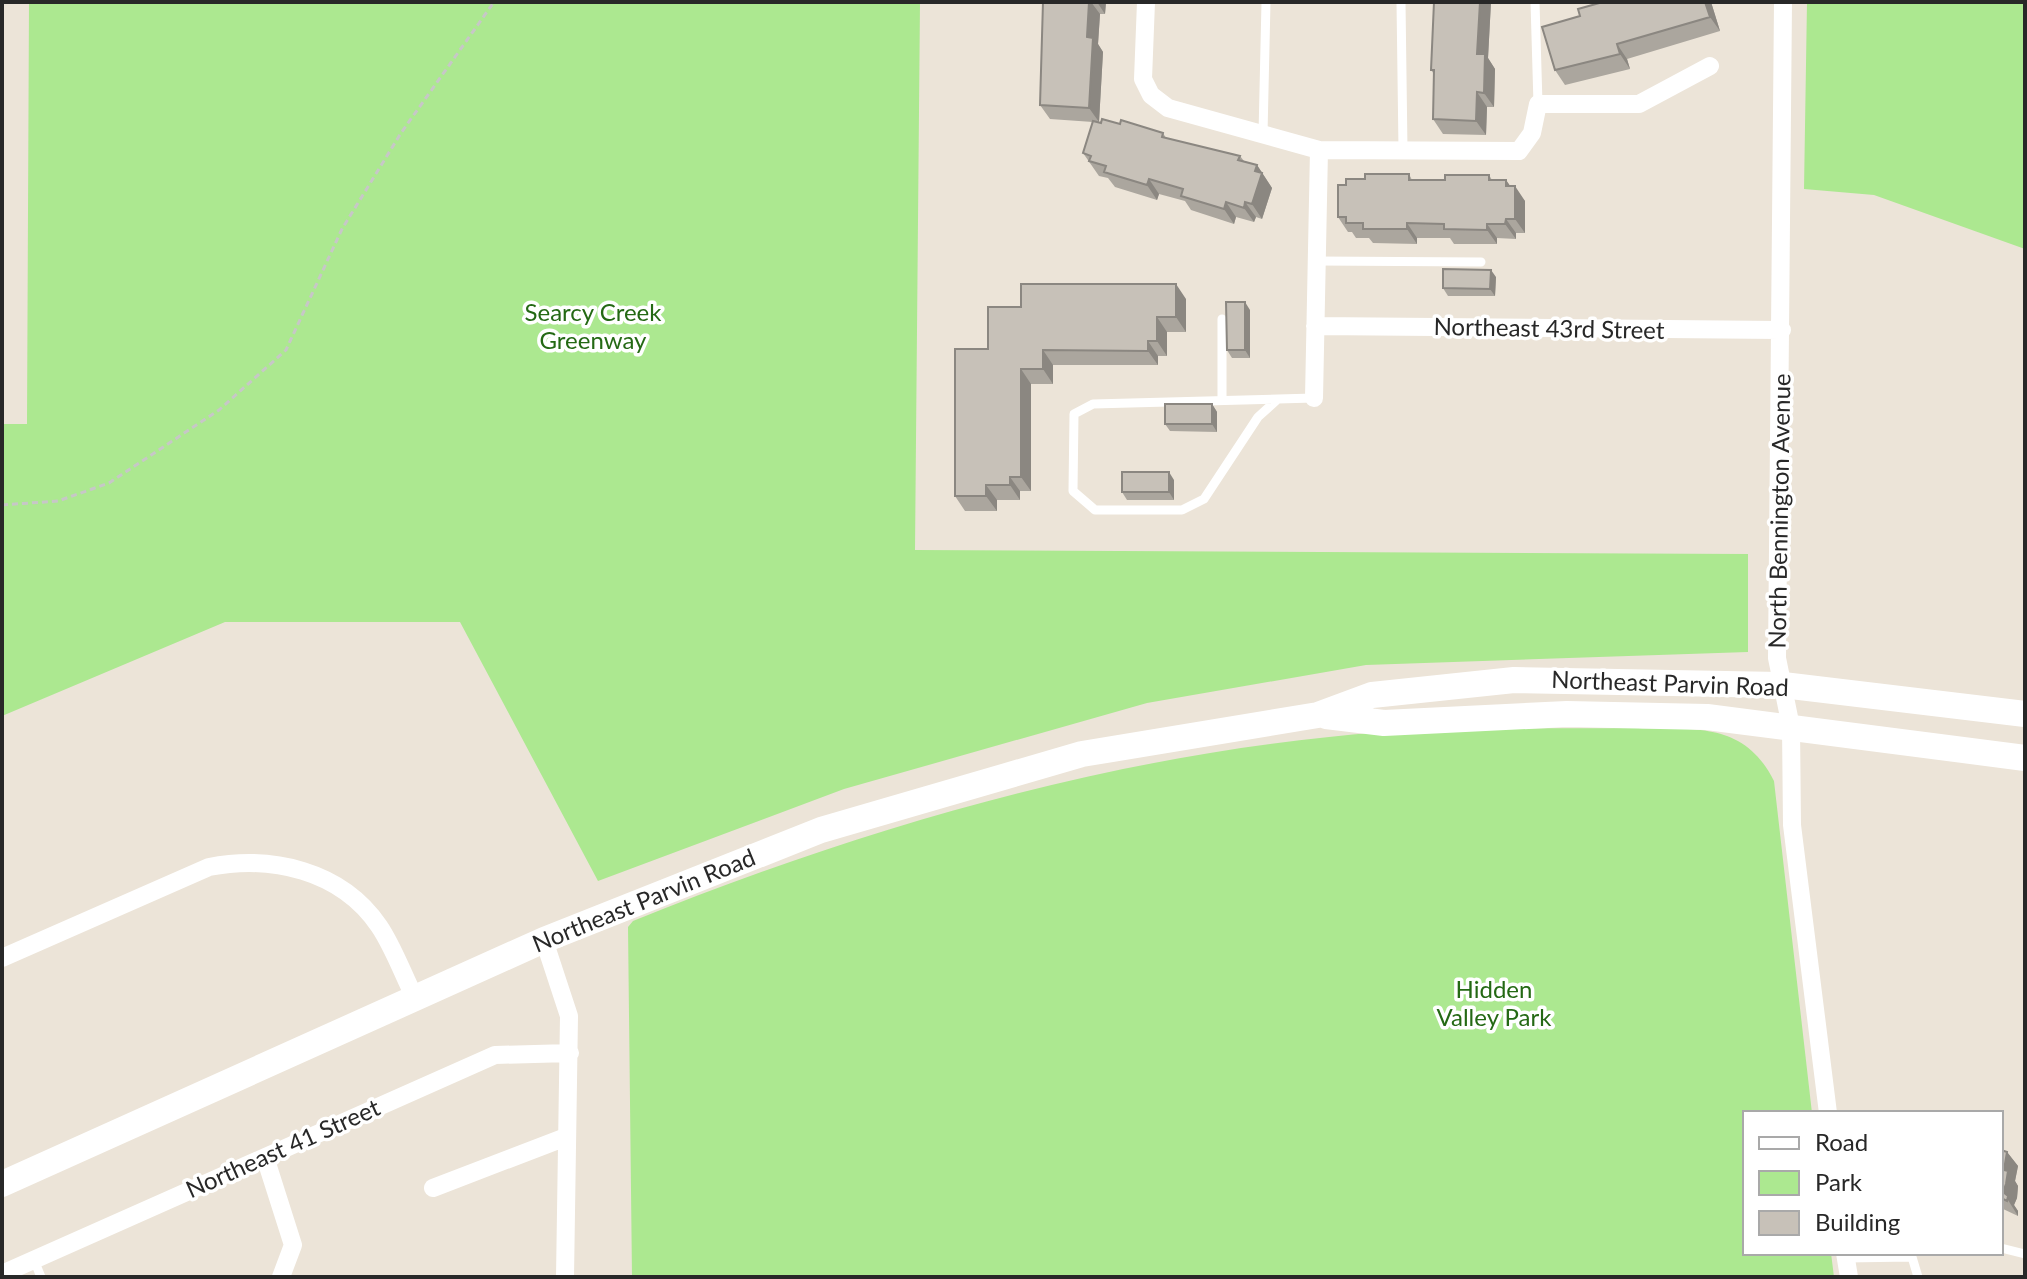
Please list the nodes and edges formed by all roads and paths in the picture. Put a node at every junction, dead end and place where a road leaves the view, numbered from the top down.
1 (494, 2) edge
2 (1146, 2) edge
3 (1266, 2) edge
4 (1401, 2) edge
5 (1535, 2) edge
6 (1783, 2) edge
7 (1710, 66) dead end
8 (1538, 104) junction
9 (1263, 134) junction
10 (1319, 150) junction
11 (1403, 150) junction
12 (1317, 261) junction
13 (1481, 262) dead end
14 (1222, 319) dead end
15 (1315, 326) junction
16 (1782, 330) junction
17 (1314, 398) joint
18 (1278, 399) junction
19 (1222, 400) junction
20 (2, 505) edge
21 (1783, 685) junction
22 (2025, 714) edge
23 (1318, 715) junction
24 (1791, 727) junction
25 (2025, 758) edge
26 (544, 940) junction
27 (2, 958) edge
28 (415, 998) junction
29 (570, 1053) junction
30 (1828, 1111) edge
31 (566, 1137) junction
32 (265, 1157) junction
33 (2, 1184) edge
34 (433, 1188) dead end
35 (2003, 1248) edge
36 (2025, 1254) edge
37 (1846, 1256) edge
38 (38, 1268) edge
39 (2, 1274) edge
40 (281, 1277) edge
41 (565, 1277) edge
42 (1849, 1277) edge
43 (1918, 1277) edge

1 - 20 path
2 - 9 street
3 - 9 lane
4 - 11 lane
5 - 8 lane
6 - 16 street, North Bennington Avenue
7 - 8 street
8 - 11 street
9 - 10 street
10 - 11 street
10 - 12 street
12 - 13 lane
12 - 15 street
14 - 19 lane
15 - 16 street, Northeast 43rd Street
15 - 17 street
16 - 21 street, North Bennington Avenue
17 - 18 lane
18 - 19 lane
18 - 19 lane
21 - 22 main road, Northeast Parvin Road
21 - 23 main road, Northeast Parvin Road
21 - 24 street, North Bennington Avenue
23 - 24 main road, Northeast Parvin Road
23 - 26 main road, Northeast Parvin Road
24 - 25 main road, Northeast Parvin Road
24 - 30 street, North Bennington Avenue
26 - 28 main road, Northeast Parvin Road
26 - 29 street
27 - 28 street
28 - 33 main road, Northeast Parvin Road
29 - 31 street
29 - 32 street, Northeast 41 Street
31 - 34 street
31 - 41 street
32 - 38 street, Northeast 41 Street
32 - 40 street
35 - 36 lane
37 - 42 street
37 - 43 lane
38 - 39 street, Northeast 41 Street

